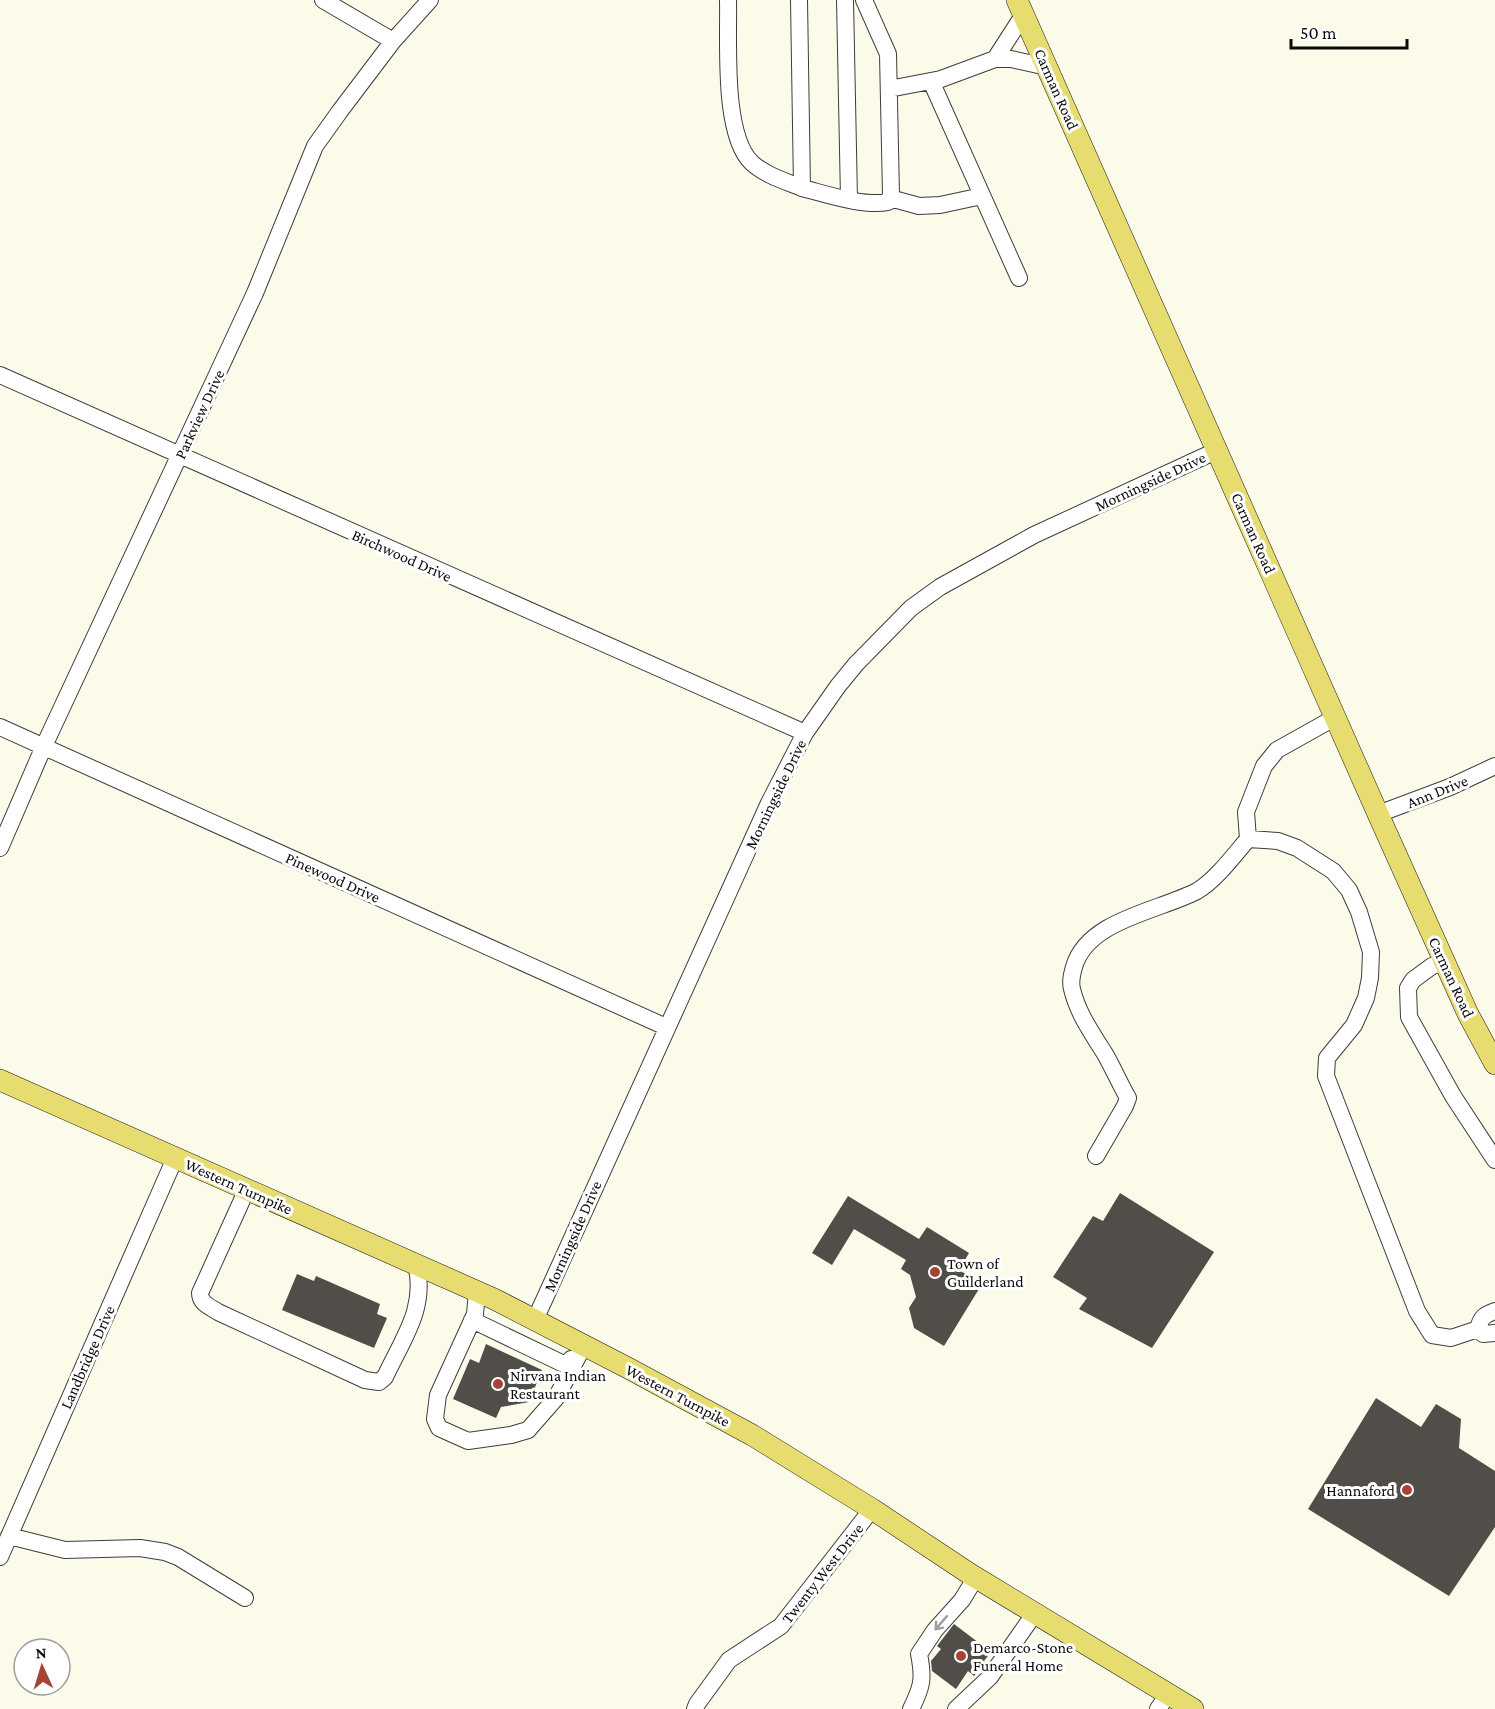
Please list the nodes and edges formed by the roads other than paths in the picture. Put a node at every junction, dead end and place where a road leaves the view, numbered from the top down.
1 (322, 0) edge
2 (430, 0) edge
3 (728, 0) edge
4 (799, 0) edge
5 (845, 0) edge
6 (864, 0) edge
7 (1021, 7) edge
8 (393, 42) junction
9 (995, 59) junction
10 (1047, 68) junction
11 (931, 81) junction
12 (889, 89) junction
13 (802, 188) junction
14 (982, 196) junction
15 (890, 198) junction
16 (849, 199) junction
17 (1019, 278) dead end
18 (0, 375) edge
19 (1218, 450) junction
20 (179, 456) junction
21 (1336, 717) junction
22 (0, 728) edge
23 (805, 733) junction
24 (44, 746) junction
25 (1495, 766) edge
26 (1378, 814) junction
27 (1248, 838) junction
28 (0, 848) edge
29 (1445, 962) junction
30 (666, 1027) junction
31 (1495, 1064) edge
32 (0, 1080) edge
33 (1096, 1156) dead end
34 (175, 1158) junction
35 (1495, 1160) edge
36 (247, 1189) junction
37 (416, 1264) junction
38 (477, 1291) junction
39 (1495, 1311) edge
40 (472, 1320) junction
41 (535, 1320) junction
42 (1478, 1329) junction
43 (1495, 1333) edge
44 (575, 1358) junction
45 (872, 1509) junction
46 (9, 1536) junction
47 (0, 1557) edge
48 (976, 1577) junction
49 (245, 1598) dead end
50 (1035, 1613) junction
51 (1163, 1701) edge
52 (695, 1709) edge
53 (911, 1709) edge
54 (956, 1709) edge
55 (1193, 1709) edge

1 - 8 street
2 - 8 street, Parkview Drive
3 - 13 street
4 - 13 street
5 - 16 street
6 - 12 street
7 - 9 street
7 - 10 main road, Carman Road
8 - 20 street, Parkview Drive
9 - 10 street
9 - 11 street
10 - 19 main road, Carman Road
11 - 12 street
11 - 14 street
12 - 15 street
13 - 16 street
14 - 15 street
14 - 17 street
15 - 16 street
18 - 20 street, Birchwood Drive
19 - 21 main road, Carman Road
19 - 23 street, Morningside Drive
20 - 23 street, Birchwood Drive
20 - 24 street, Parkview Drive
21 - 26 main road, Carman Road
21 - 27 street
22 - 24 street, Pinewood Drive
23 - 30 street, Morningside Drive
24 - 28 street, Parkview Drive
24 - 30 street, Pinewood Drive
25 - 26 street, Ann Drive
26 - 29 main road, Carman Road
27 - 33 street
27 - 42 street
29 - 31 main road, Carman Road
29 - 35 street
30 - 41 street, Morningside Drive
32 - 34 main road, Western Turnpike
34 - 36 main road, Western Turnpike
34 - 46 street, Landbridge Drive
36 - 37 main road, Western Turnpike
36 - 37 street
37 - 38 main road, Western Turnpike
38 - 40 street
38 - 41 main road, Western Turnpike
39 - 42 street
40 - 44 street
40 - 44 street
41 - 44 main road, Western Turnpike
42 - 43 street
44 - 45 main road, Western Turnpike
45 - 48 main road, Western Turnpike
45 - 52 street, Twenty West Drive
46 - 47 street, Landbridge Drive
46 - 49 street
48 - 50 main road, Western Turnpike
48 -> 53 street
50 - 51 main road, Western Turnpike
50 - 54 street
51 - 55 main road, Western Turnpike

